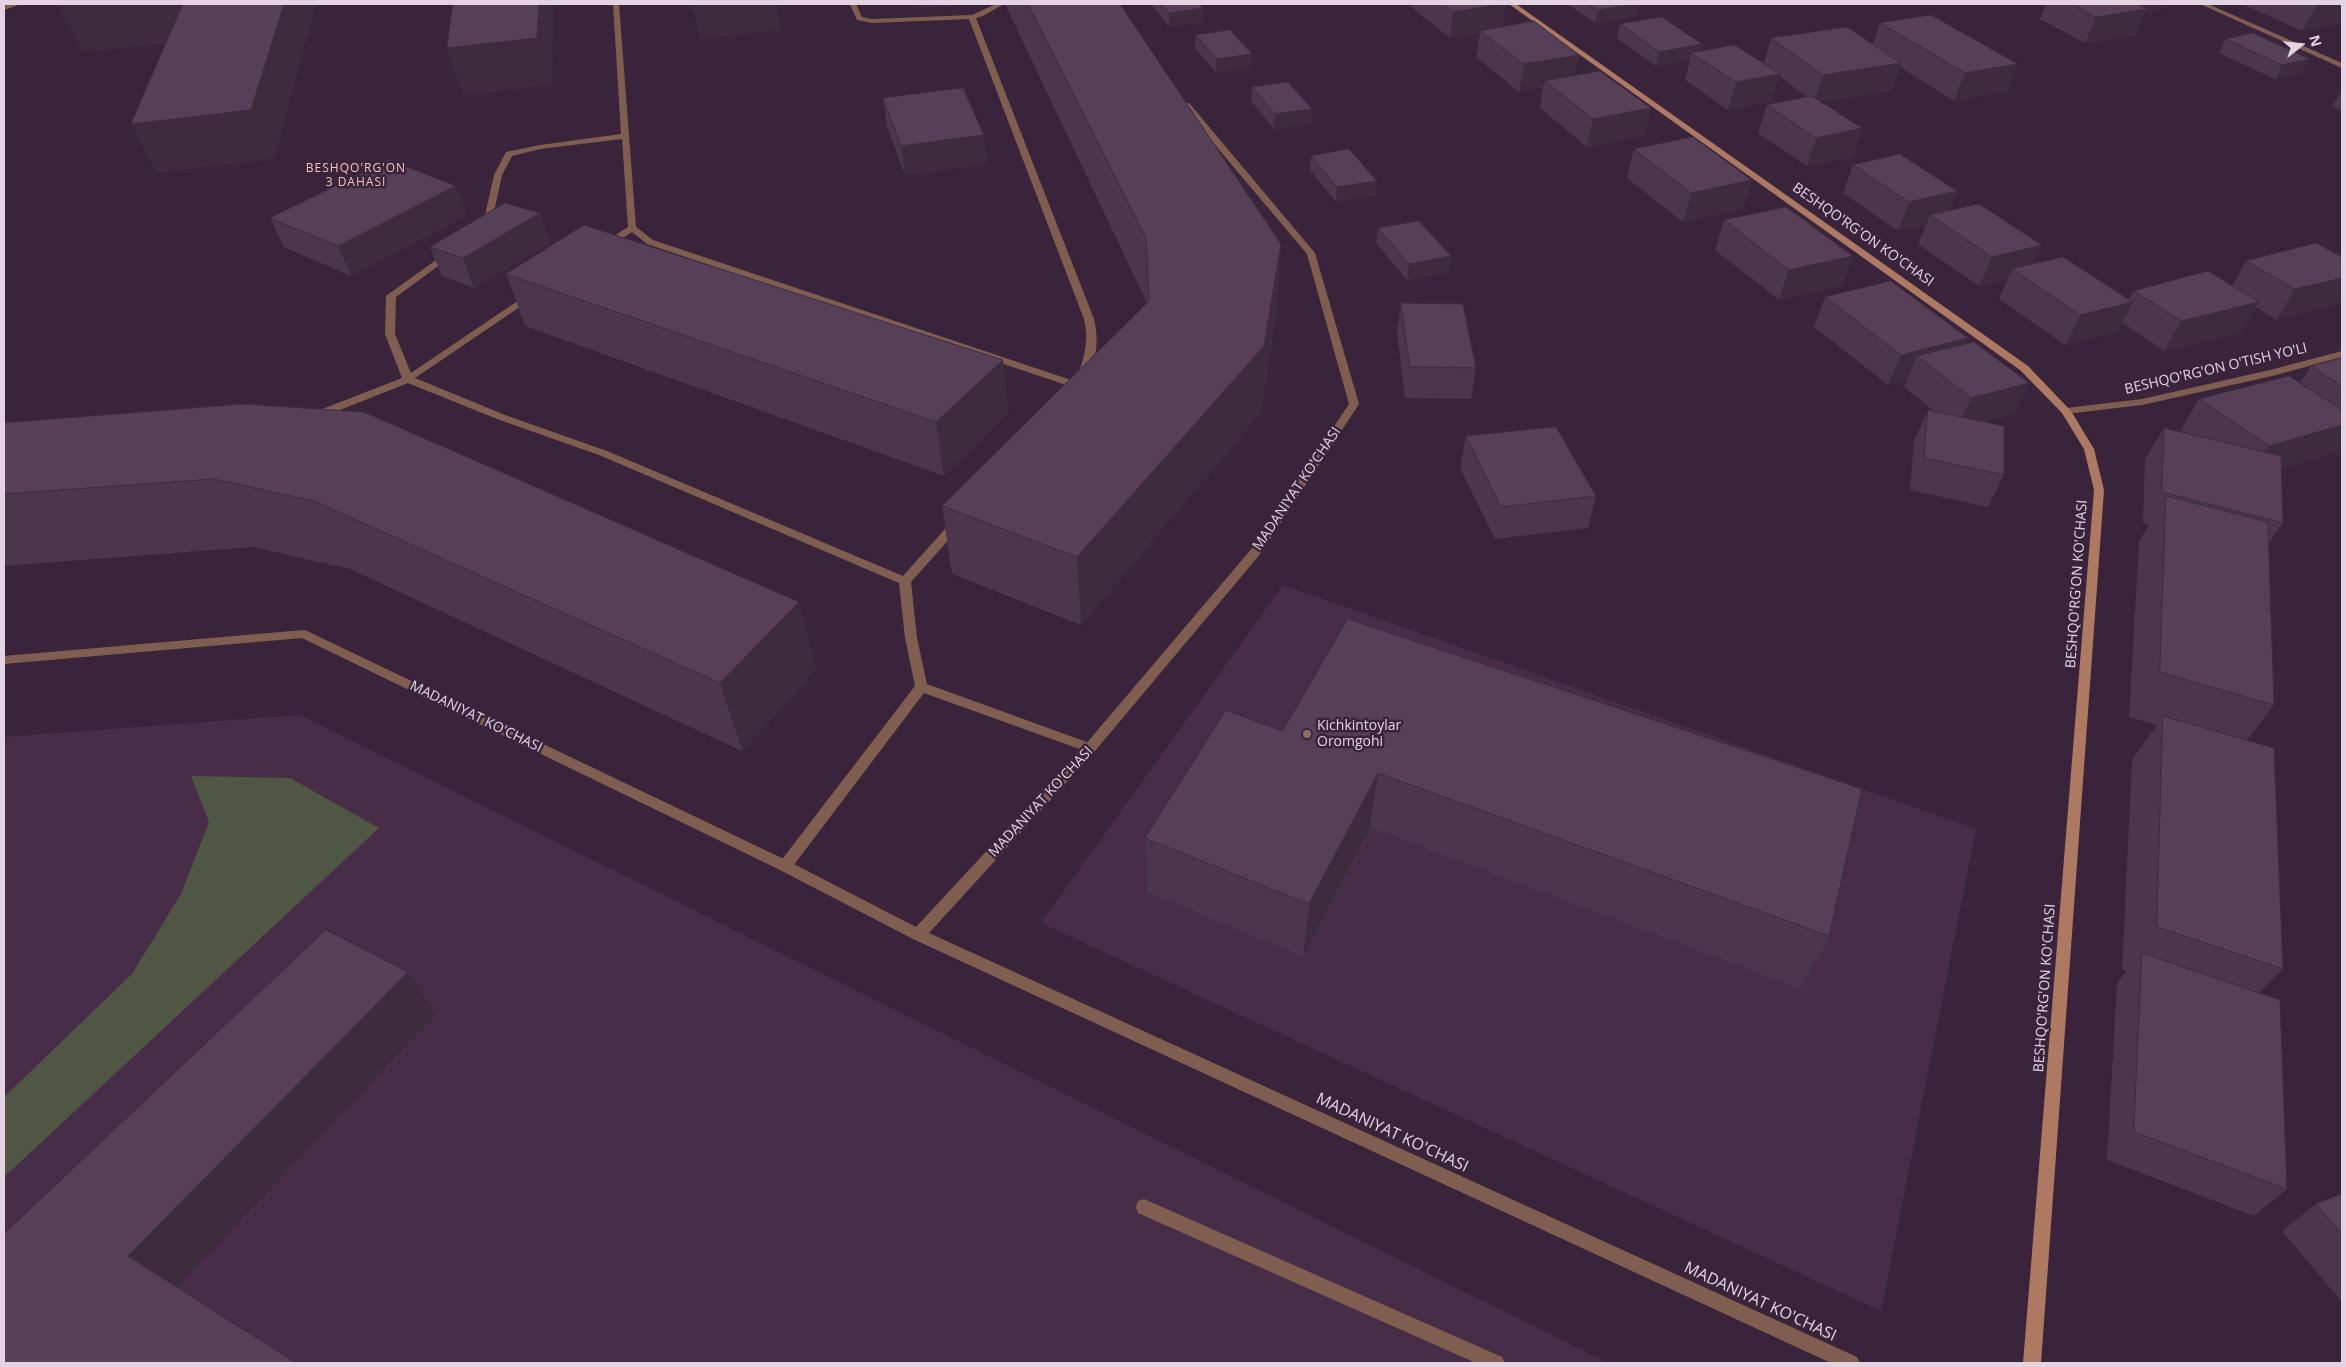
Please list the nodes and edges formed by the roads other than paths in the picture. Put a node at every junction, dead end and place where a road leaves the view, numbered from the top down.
1 (18, 4) edge
2 (616, 4) edge
3 (853, 4) edge
4 (1001, 4) edge
5 (1512, 4) edge
6 (2203, 4) edge
7 (4, 8) edge
8 (972, 17) junction
9 (2342, 66) edge
10 (1177, 94) edge
11 (626, 136) junction
12 (632, 228) junction
13 (476, 232) edge
14 (457, 248) edge
15 (600, 250) edge
16 (536, 293) edge
17 (2342, 354) edge
18 (408, 379) junction
19 (2066, 410) junction
20 (300, 418) edge
21 (963, 516) edge
22 (905, 581) junction
23 (4, 660) edge
24 (921, 687) junction
25 (1090, 748) junction
26 (785, 866) junction
27 (918, 935) junction
28 (1144, 1207) dead end
29 (1496, 1363) edge
30 (1851, 1363) edge
31 (2032, 1363) edge

1 - 7 street
2 - 11 street
3 - 8 street
4 - 8 street
5 - 19 main road, BESHQO'RG'ON KO'CHASI
6 - 9 street
8 - 12 street
10 - 25 street, MADANIYAT KO'CHASI
11 - 12 street
11 - 13 street
12 - 15 street
14 - 18 street
16 - 18 street
17 - 19 street, BESHQO'RG'ON O'TISH YO'LI
18 - 20 street
18 - 22 street
19 - 31 main road, BESHQO'RG'ON KO'CHASI
21 - 22 street
22 - 24 street
23 - 26 street, MADANIYAT KO'CHASI
24 - 25 street
24 - 26 street
25 - 27 street, MADANIYAT KO'CHASI
26 - 27 street, MADANIYAT KO'CHASI
27 - 30 street, MADANIYAT KO'CHASI
28 - 29 street

